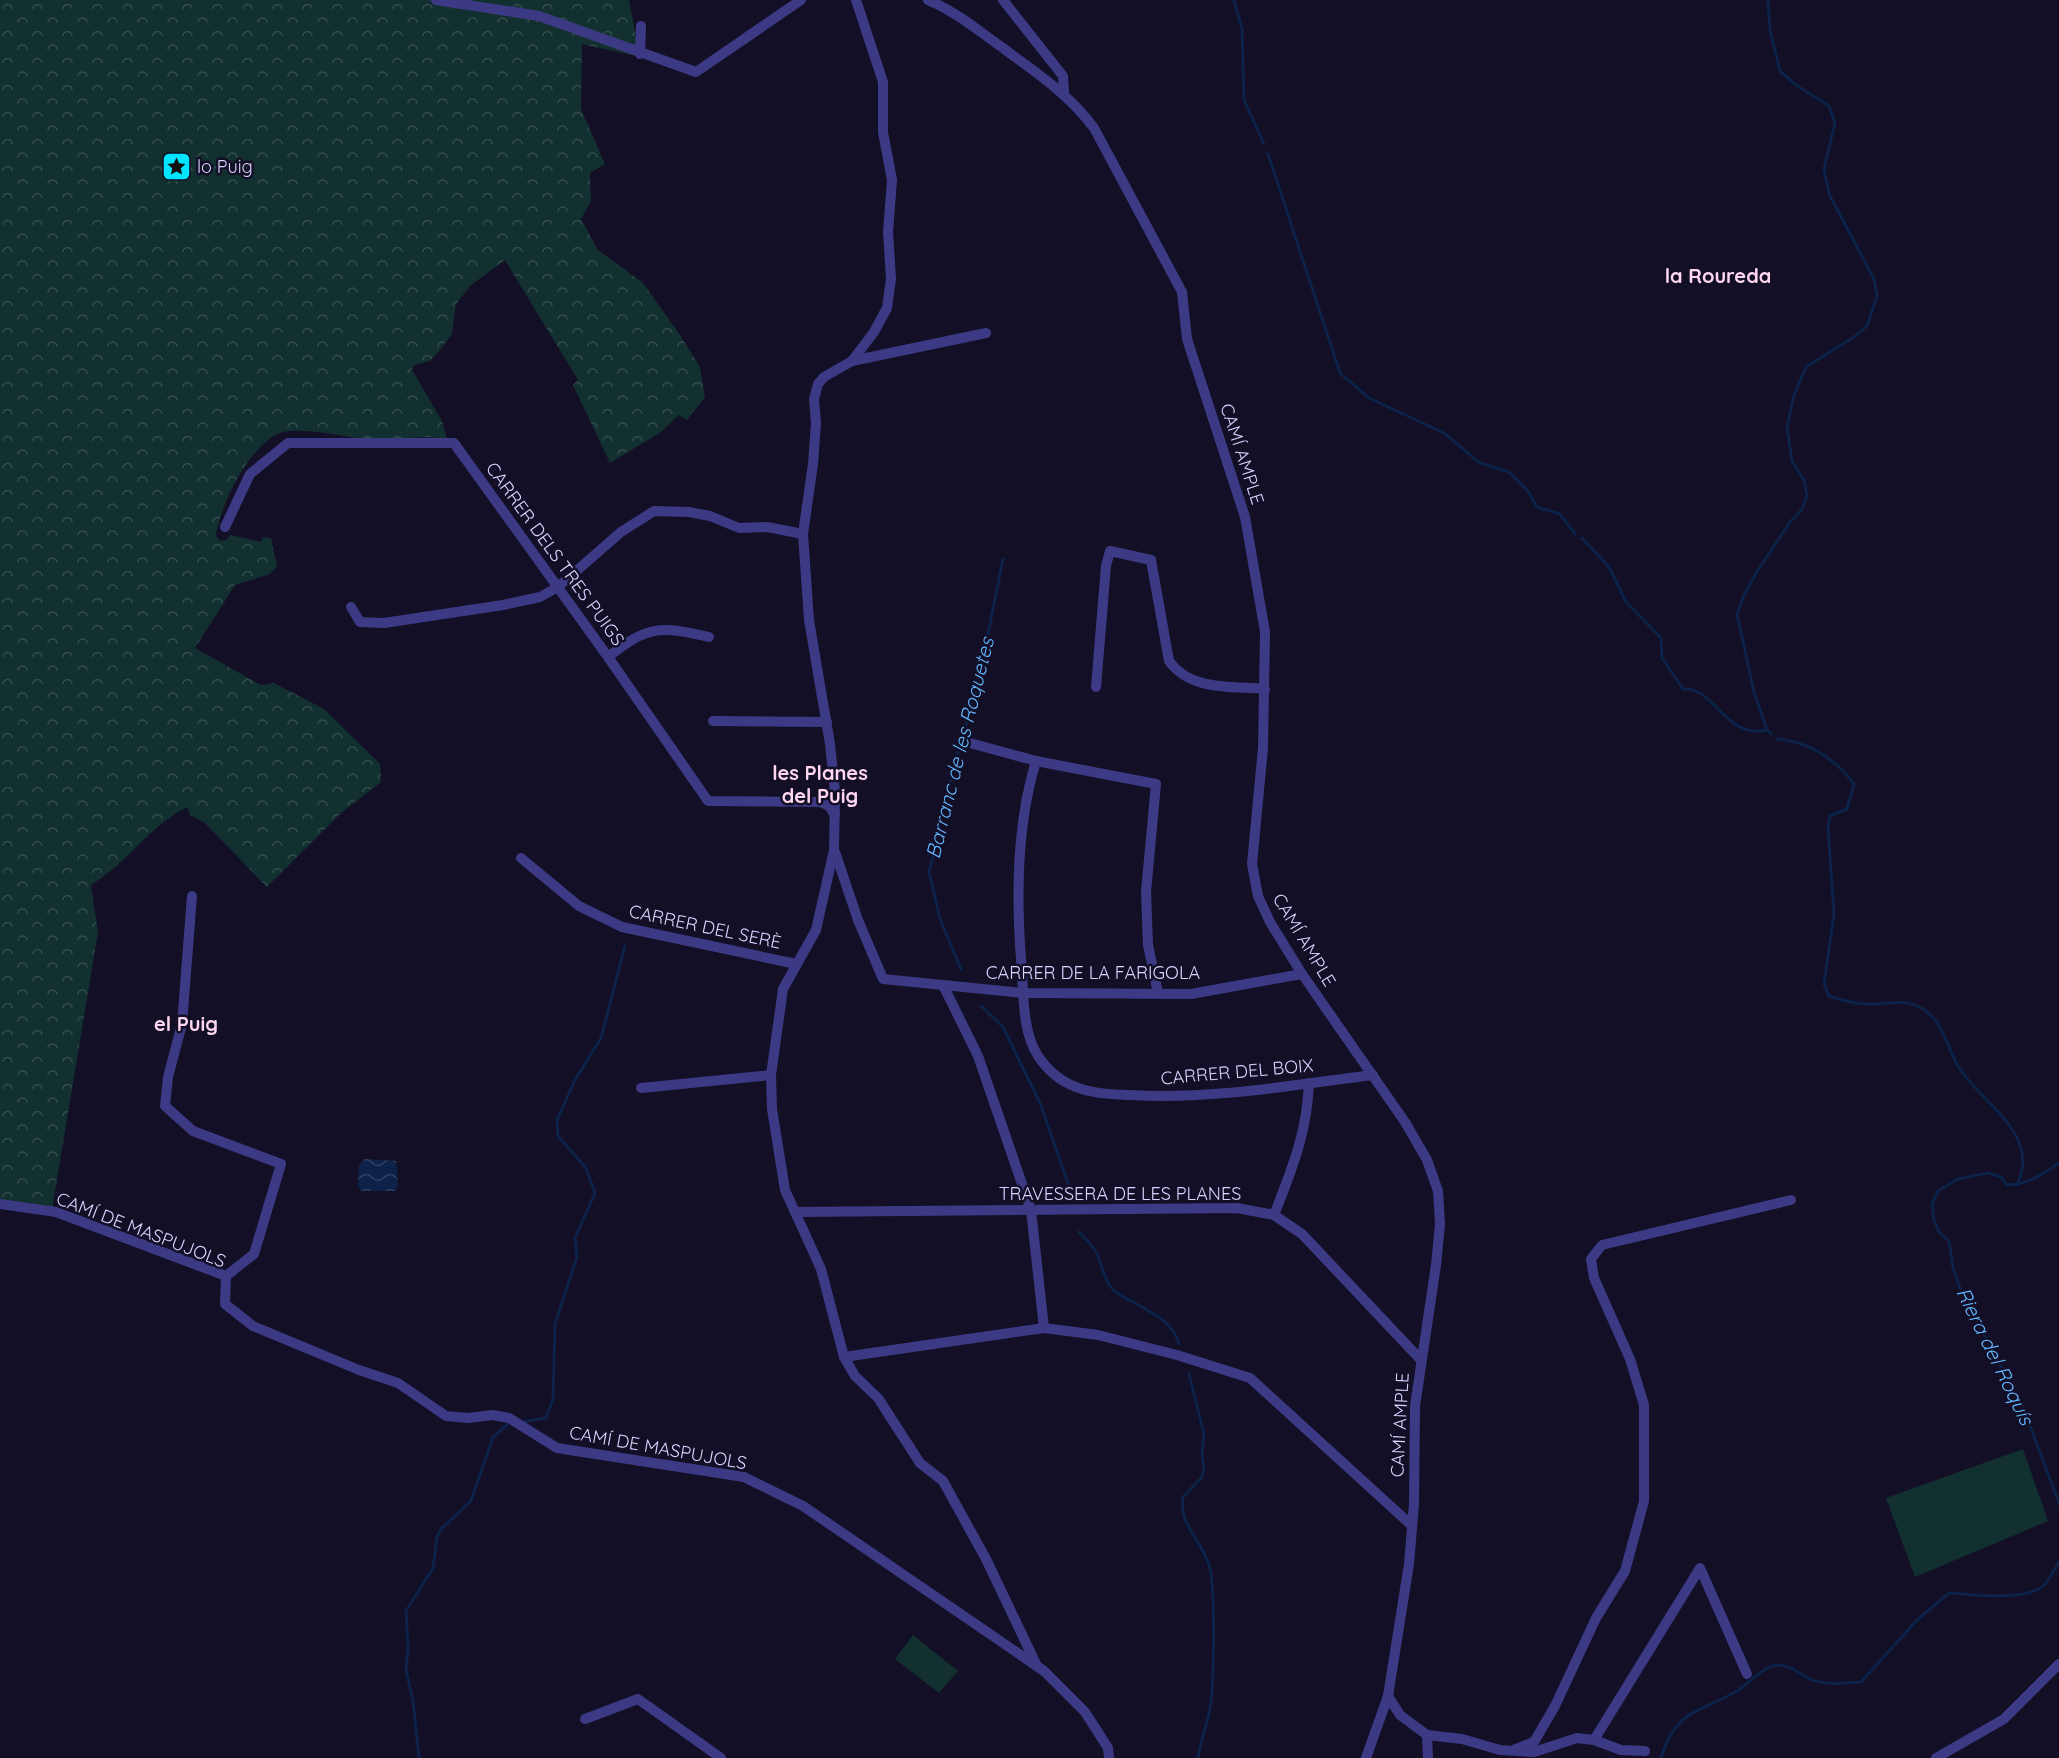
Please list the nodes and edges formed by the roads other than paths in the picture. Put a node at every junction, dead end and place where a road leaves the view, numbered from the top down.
1 (436, 0) edge
2 (801, 0) edge
3 (856, 0) edge
4 (928, 0) edge
5 (1004, 0) edge
6 (641, 26) dead end
7 (640, 54) junction
8 (1064, 93) junction
9 (986, 333) dead end
10 (852, 361) junction
11 (225, 527) dead end
12 (803, 534) junction
13 (558, 587) junction
14 (351, 607) dead end
15 (708, 637) dead end
16 (608, 657) junction
17 (1096, 687) dead end
18 (1265, 688) junction
19 (713, 721) dead end
20 (827, 722) junction
21 (970, 743) dead end
22 (1036, 761) junction
23 (835, 815) junction
24 (834, 850) junction
25 (521, 858) dead end
26 (192, 896) dead end
27 (796, 964) junction
28 (1302, 974) junction
29 (944, 987) junction
30 (1024, 993) junction
31 (1158, 993) junction
32 (771, 1075) junction
33 (1373, 1075) junction
34 (1308, 1083) junction
35 (641, 1088) dead end
36 (1791, 1200) dead end
37 (0, 1203) edge
38 (1031, 1210) junction
39 (795, 1212) junction
40 (1274, 1215) junction
41 (226, 1275) junction
42 (1044, 1328) junction
43 (844, 1357) junction
44 (1420, 1359) junction
45 (1409, 1523) dead end
46 (1036, 1664) junction
47 (2059, 1664) edge
48 (1747, 1674) dead end
49 (1388, 1696) junction
50 (585, 1719) dead end
51 (1427, 1735) junction
52 (1594, 1740) junction
53 (1513, 1750) junction
54 (1645, 1751) dead end
55 (721, 1758) edge
56 (1109, 1758) edge
57 (1366, 1758) edge
58 (1428, 1758) edge
59 (1936, 1758) edge

1 - 7 street
2 - 7 street
3 - 10 street
4 - 8 street, CAMÍ AMPLE
5 - 8 street
6 - 7 street
8 - 18 street, CAMÍ AMPLE
9 - 10 street
10 - 12 street
11 - 13 street, CARRER DELS TRES PUIGS
12 - 13 street
12 - 20 street
13 - 14 street
13 - 16 street, CARRER DELS TRES PUIGS
15 - 16 street
16 - 23 street, CARRER DELS TRES PUIGS
17 - 18 street
18 - 28 street, CAMÍ AMPLE
19 - 20 street
20 - 23 street
21 - 22 street
22 - 30 street, CARRER DEL BOIX
22 - 31 street
23 - 24 street
24 - 27 street
24 - 29 street, CARRER DE LA FARIGOLA
25 - 27 street, CARRER DEL SERÈ
26 - 41 street
27 - 32 street
28 - 31 street, CARRER DE LA FARIGOLA
28 - 33 street, CAMÍ AMPLE
29 - 30 street, CARRER DE LA FARIGOLA
29 - 38 street
30 - 31 street, CARRER DE LA FARIGOLA
30 - 34 street, CARRER DEL BOIX
32 - 35 street
32 - 39 street
33 - 34 street, CARRER DEL BOIX
33 - 44 street, CAMÍ AMPLE
34 - 40 street
36 - 53 street
37 - 41 street, CAMÍ DE MASPUJOLS
38 - 39 street, TRAVESSERA DE LES PLANES
38 - 40 street, TRAVESSERA DE LES PLANES
38 - 42 street
39 - 43 street
40 - 44 street, TRAVESSERA DE LES PLANES
41 - 46 street, CAMÍ DE MASPUJOLS
42 - 43 street
42 - 45 street
43 - 46 street
44 - 49 street, CAMÍ AMPLE
46 - 56 street, CAMÍ DE MASPUJOLS
47 - 59 street
48 - 52 street
49 - 51 street
49 - 57 street, CAMÍ AMPLE
50 - 55 street
51 - 53 street
51 - 58 street
52 - 53 street
52 - 54 street

